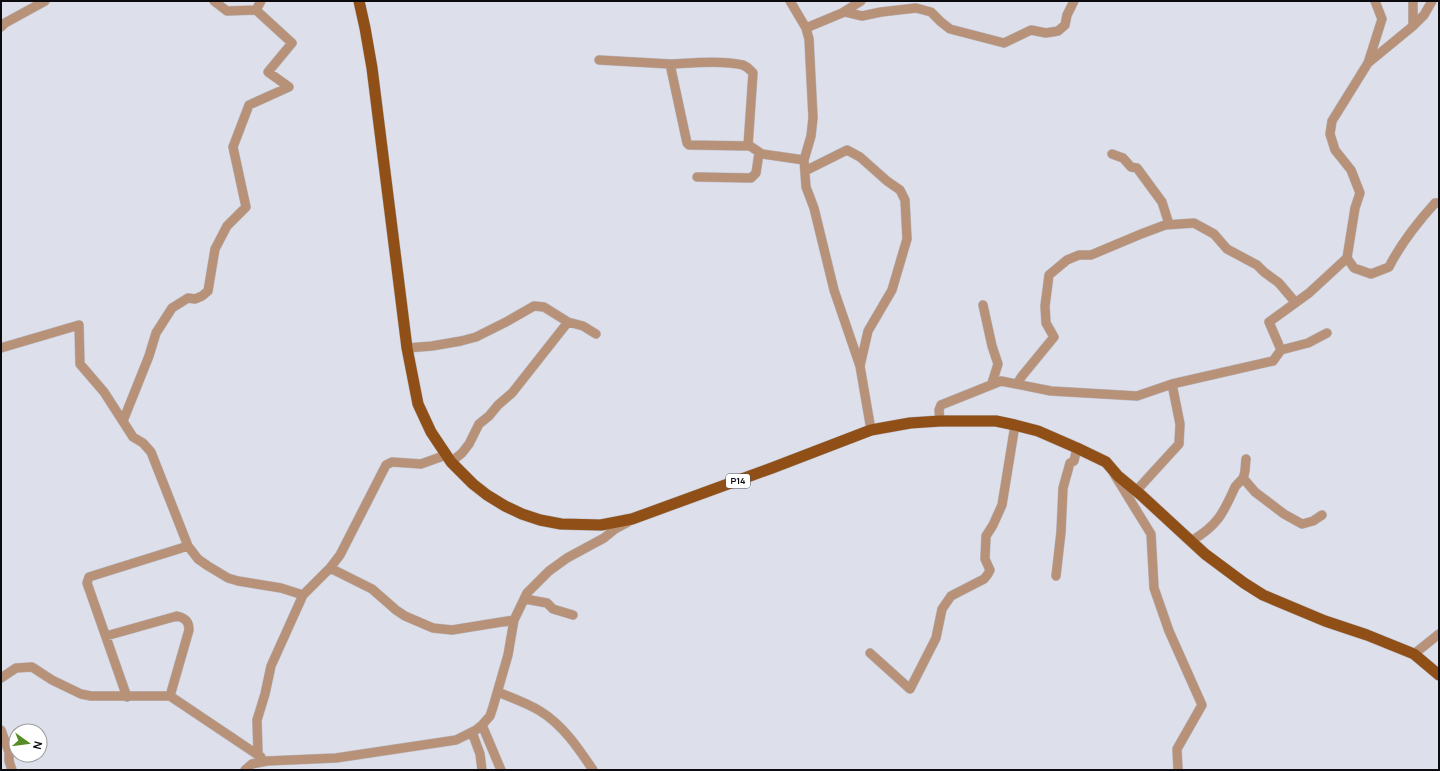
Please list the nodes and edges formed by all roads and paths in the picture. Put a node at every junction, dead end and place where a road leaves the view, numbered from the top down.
1 (45, 1) edge
2 (214, 1) edge
3 (261, 1) edge
4 (359, 1) edge
5 (790, 1) edge
6 (861, 1) edge
7 (1074, 1) edge
8 (1375, 1) edge
9 (1413, 1) edge
10 (1432, 1) edge
11 (256, 10) junction
12 (845, 12) junction
13 (1413, 26) junction
14 (1, 27) edge
15 (806, 28) junction
16 (599, 60) dead end
17 (670, 64) junction
18 (1368, 64) junction
19 (748, 146) junction
20 (759, 153) junction
21 (1112, 154) dead end
22 (804, 160) junction
23 (805, 171) junction
24 (697, 177) dead end
25 (1439, 203) edge
26 (1169, 224) junction
27 (1347, 258) junction
28 (1295, 302) junction
29 (983, 305) dead end
30 (568, 322) junction
31 (596, 334) dead end
32 (1327, 334) dead end
33 (1, 348) edge
34 (407, 348) junction
35 (1281, 350) junction
36 (860, 366) junction
37 (992, 383) junction
38 (1017, 384) junction
39 (1172, 384) junction
40 (123, 421) junction
41 (940, 421) junction
42 (1014, 425) junction
43 (871, 430) junction
44 (1077, 448) junction
45 (449, 459) junction
46 (1246, 459) dead end
47 (1106, 462) junction
48 (1243, 478) junction
49 (1136, 491) junction
50 (1322, 515) dead end
51 (632, 519) junction
52 (1192, 541) junction
53 (188, 546) junction
54 (330, 568) junction
55 (1056, 576) dead end
56 (303, 595) junction
57 (525, 599) junction
58 (573, 616) dead end
59 (514, 620) junction
60 (1439, 634) edge
61 (106, 636) junction
62 (870, 654) dead end
63 (1414, 654) junction
64 (1439, 675) edge
65 (1, 678) edge
66 (498, 692) junction
67 (170, 696) junction
68 (127, 697) junction
69 (482, 725) junction
70 (1, 730) edge
71 (472, 732) junction
72 (5, 753) edge
73 (258, 754) junction
74 (268, 761) junction
75 (12, 770) edge
76 (245, 770) edge
77 (482, 770) edge
78 (502, 770) edge
79 (593, 770) edge
80 (1178, 770) edge

1 - 14 street
2 - 11 street
3 - 11 street
4 - 34 main road, P14
5 - 15 street
6 - 12 street
7 - 12 street
8 - 18 street
9 - 13 street
10 - 13 street
11 - 40 street
12 - 15 street
13 - 18 street
15 - 22 street
16 - 17 street
17 - 19 street
17 - 19 street
18 - 27 street
19 - 20 street
20 - 22 street
20 - 24 street
21 - 26 street
22 - 23 street
23 - 36 street
23 - 36 street
25 - 27 street
26 - 28 street
26 - 38 street
27 - 28 street
28 - 35 street
29 - 37 street
30 - 31 street
30 - 34 street
30 - 45 street
32 - 35 street
33 - 40 street
34 - 45 main road, P14
35 - 39 street
36 - 43 street
37 - 38 street
37 - 41 street
38 - 39 street
39 - 49 street
40 - 53 street
41 - 42 main road, P14
41 - 43 main road, P14
42 - 44 main road, P14
42 - 62 street
43 - 51 main road, P14
44 - 47 main road, P14
44 - 55 street
45 - 51 main road, P14
45 - 54 street
46 - 48 street
47 - 49 main road, P14
47 - 80 street
48 - 50 street
48 - 52 street
49 - 52 main road, P14
51 - 57 street
52 - 63 main road, P14
53 - 56 street
53 - 61 street
54 - 56 street
54 - 59 street
56 - 73 street
57 - 58 street
57 - 59 street
59 - 66 street
60 - 63 street
61 - 67 street
61 - 68 street
63 - 64 main road, P14
65 - 68 street
66 - 69 street
66 - 79 street
67 - 68 street
67 - 73 street
69 - 71 street
69 - 78 street
70 - 72 street
71 - 74 street
71 - 77 street
72 - 75 street
73 - 74 street
74 - 76 street

